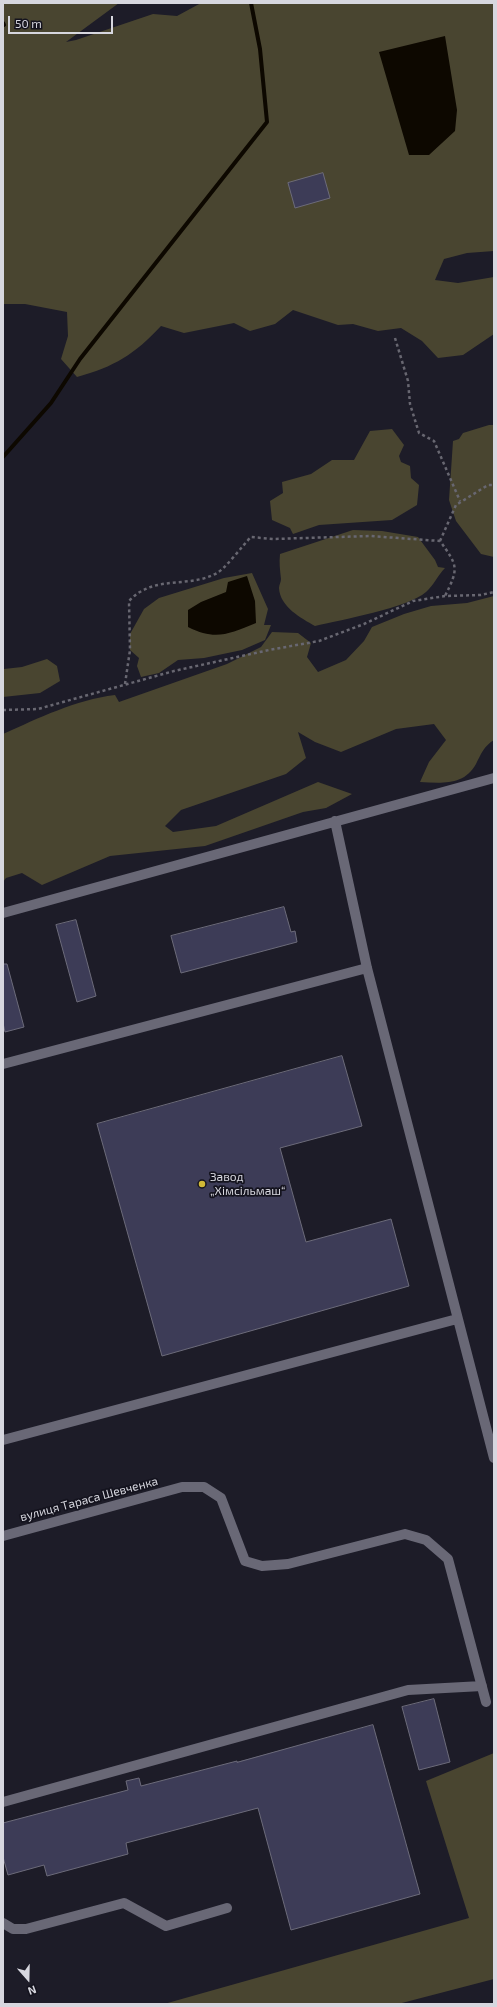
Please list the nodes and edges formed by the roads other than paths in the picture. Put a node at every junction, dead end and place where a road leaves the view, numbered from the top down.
1 (494, 778) edge
2 (335, 821) junction
3 (3, 913) edge
4 (367, 968) junction
5 (3, 1064) edge
6 (457, 1319) junction
7 (3, 1440) edge
8 (494, 1458) edge
9 (3, 1536) edge
10 (482, 1686) junction
11 (486, 1702) dead end
12 (3, 1802) edge
13 (227, 1908) dead end
14 (3, 1923) edge

1 - 2 lane
2 - 3 lane
2 - 4 lane
4 - 5 lane
4 - 6 lane
6 - 7 lane
6 - 8 lane
9 - 10 lane, вулиця Тараса Шевченка
10 - 11 lane
10 - 12 lane
13 - 14 lane

